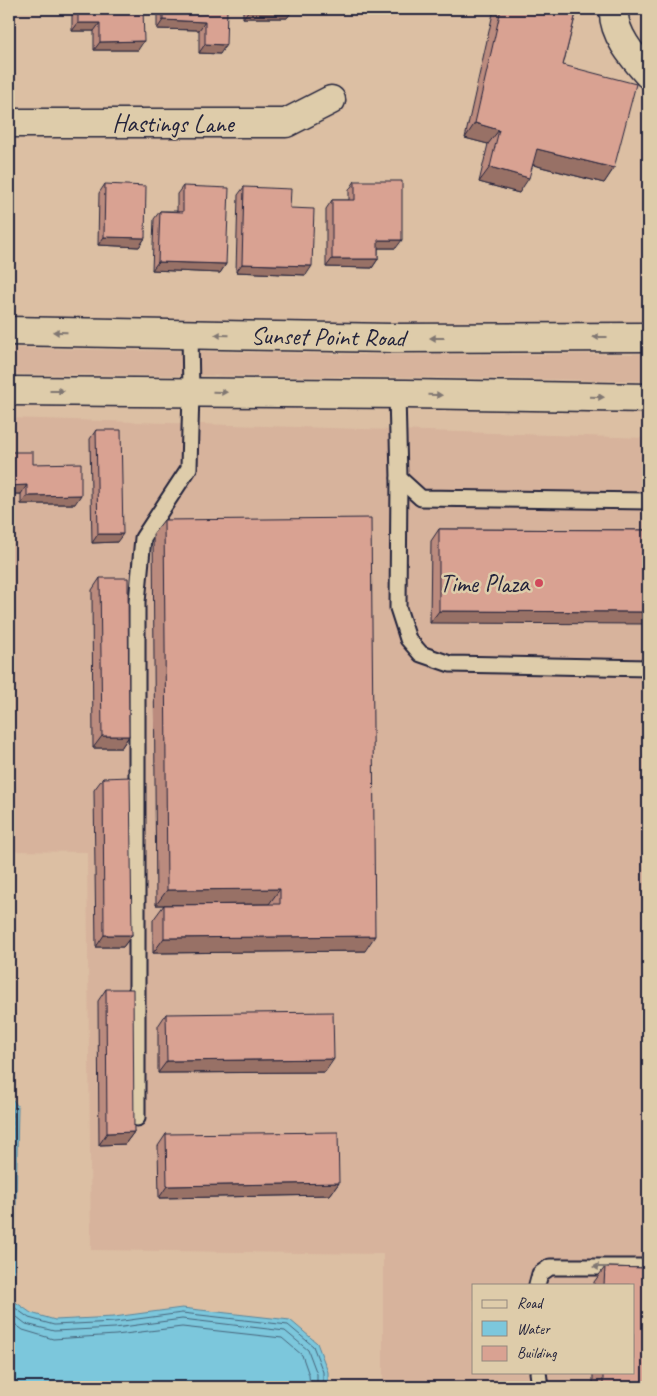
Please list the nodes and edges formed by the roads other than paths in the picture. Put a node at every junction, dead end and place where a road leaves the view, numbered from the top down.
1 (614, 9) edge
2 (648, 74) edge
3 (331, 100) dead end
4 (9, 123) edge
5 (9, 331) edge
6 (190, 334) junction
7 (648, 337) edge
8 (9, 391) edge
9 (191, 392) junction
10 (397, 394) junction
11 (648, 398) edge
12 (399, 478) junction
13 (648, 501) edge
14 (648, 668) edge
15 (137, 1118) dead end
16 (648, 1267) edge
17 (538, 1284) edge
18 (538, 1374) edge
19 (540, 1387) edge

1 - 2 main road
3 - 4 main road, Hastings Lane
6 -> 5 main road, Sunset Point Road
7 -> 6 main road, Sunset Point Road
6 - 9 lane
8 -> 9 main road
9 -> 10 main road
9 - 15 lane
10 -> 11 main road
10 - 12 lane
12 - 13 lane
12 - 14 lane
16 -> 17 lane
18 - 19 lane

